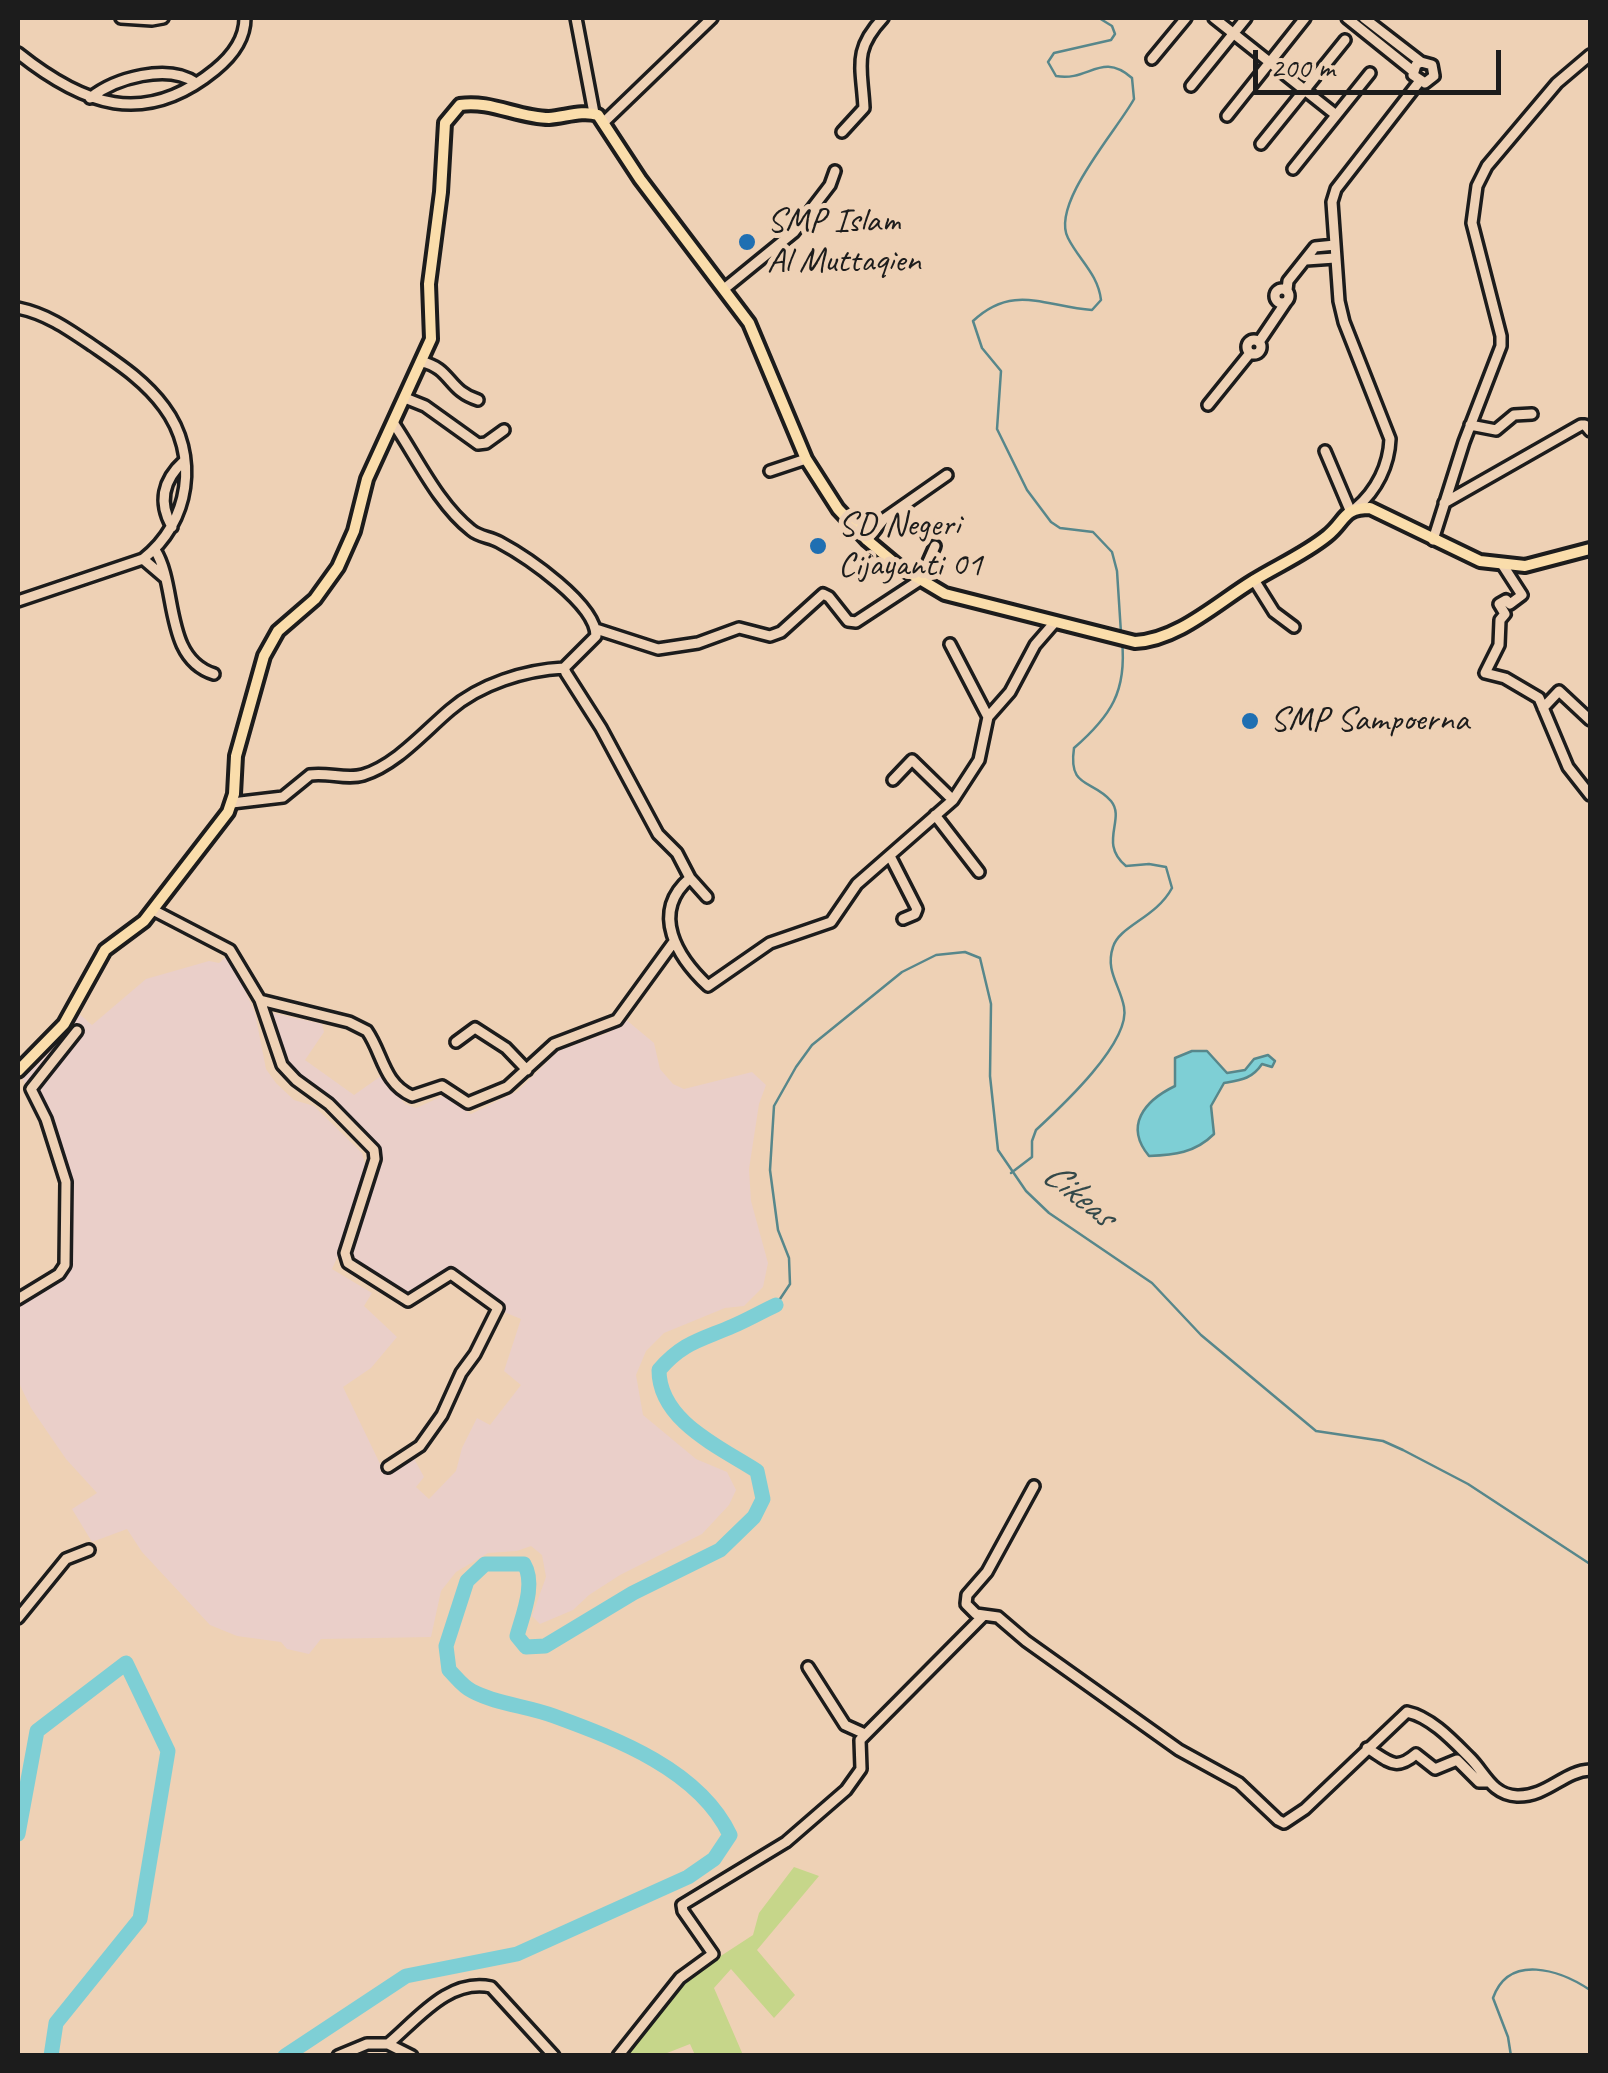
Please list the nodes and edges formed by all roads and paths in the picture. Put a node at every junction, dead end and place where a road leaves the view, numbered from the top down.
1 (121, 18) edge
2 (163, 18) edge
3 (246, 18) edge
4 (576, 18) edge
5 (712, 18) edge
6 (884, 18) edge
7 (1186, 18) edge
8 (1214, 18) edge
9 (1246, 18) edge
10 (1305, 18) edge
11 (1347, 18) edge
12 (1364, 18) edge
13 (1234, 33) junction
14 (1344, 40) dead end
15 (1590, 55) edge
16 (22, 56) edge
17 (1152, 59) dead end
18 (1270, 62) junction
19 (1421, 62) junction
20 (1413, 70) junction
21 (18, 72) edge
22 (1370, 73) dead end
23 (1419, 82) junction
24 (196, 83) junction
25 (1191, 86) dead end
26 (1304, 90) junction
27 (90, 98) junction
28 (594, 113) junction
29 (1336, 115) junction
30 (1226, 116) dead end
31 (604, 123) junction
32 (842, 132) dead end
33 (1261, 144) dead end
34 (1293, 170) dead end
35 (836, 171) dead end
36 (1335, 245) junction
37 (1335, 258) junction
38 (1306, 260) junction
39 (724, 289) junction
40 (18, 308) edge
41 (422, 362) junction
42 (405, 398) junction
43 (478, 400) dead end
44 (1208, 405) dead end
45 (1532, 414) dead end
46 (394, 424) junction
47 (1470, 425) junction
48 (504, 430) dead end
49 (1590, 432) edge
50 (1324, 451) dead end
51 (806, 459) junction
52 (184, 461) junction
53 (770, 471) dead end
54 (948, 475) dead end
55 (1444, 502) junction
56 (1353, 509) junction
57 (172, 527) junction
58 (867, 540) junction
59 (1433, 540) junction
60 (935, 546) dead end
61 (1590, 549) edge
62 (155, 550) junction
63 (143, 559) junction
64 (1502, 564) junction
65 (164, 577) junction
66 (920, 580) junction
67 (1254, 580) junction
68 (18, 601) edge
69 (1055, 622) junction
70 (1294, 627) dead end
71 (596, 629) junction
72 (950, 644) dead end
73 (564, 668) junction
74 (214, 674) dead end
75 (1543, 708) junction
76 (988, 718) junction
77 (1590, 720) edge
78 (893, 780) dead end
79 (1590, 794) edge
80 (954, 800) junction
81 (232, 803) junction
82 (935, 815) junction
83 (891, 858) junction
84 (978, 872) dead end
85 (690, 878) junction
86 (707, 897) dead end
87 (153, 910) junction
88 (903, 920) dead end
89 (673, 943) junction
90 (260, 1000) junction
91 (77, 1031) dead end
92 (456, 1042) dead end
93 (18, 1070) edge
94 (527, 1070) junction
95 (18, 1298) edge
96 (388, 1468) dead end
97 (1034, 1486) dead end
98 (89, 1550) dead end
99 (984, 1616) junction
100 (18, 1618) edge
101 (808, 1667) dead end
102 (865, 1734) junction
103 (1368, 1748) junction
104 (1590, 1770) edge
105 (1488, 1782) junction
106 (388, 2044) junction
107 (338, 2056) edge
108 (412, 2056) edge
109 (554, 2056) edge
110 (618, 2056) edge

1 - 2 street
3 - 24 street
4 - 28 street
5 - 31 street
6 - 32 street
7 - 17 street
8 - 13 street
9 - 13 street
10 - 18 street
11 - 20 street
12 - 19 street
13 - 18 street
13 - 25 street
14 - 26 street
15 - 47 street
16 - 21 street
16 - 27 street
18 - 26 street
18 - 30 street
19 - 20 street
19 - 23 street
20 - 23 street
22 - 29 street
23 - 36 street
24 - 27 street
24 - 27 street
26 - 29 street
26 - 33 street
28 - 31 main road
28 - 41 main road
29 - 34 street
31 - 39 main road
35 - 39 street
36 - 37 street
36 - 38 street
37 - 38 street
37 - 56 street
38 - 44 street
39 - 51 main road
40 - 52 street
41 - 42 main road
41 - 43 street
42 - 46 main road
42 - 48 street
45 - 47 street
46 - 71 street
46 - 81 main road
47 - 55 street
49 - 55 street
50 - 56 street
51 - 53 street
51 - 58 main road
52 - 57 street
52 - 57 street
54 - 58 street
55 - 59 street
56 - 59 main road
56 - 67 main road
57 - 62 street
58 - 66 main road
59 - 64 main road
60 - 66 street
61 - 64 main road
62 - 63 street
62 - 65 street
63 - 65 street
63 - 68 street
64 - 75 street
65 - 74 street
66 - 69 main road
66 - 71 street
67 - 69 main road
67 - 70 street
69 - 76 street
71 - 73 street
72 - 76 street
73 - 81 street
73 - 85 street
75 - 77 street
75 - 79 street
76 - 80 street
78 - 80 street
80 - 82 street
81 - 87 main road
82 - 83 street
82 - 84 street
83 - 88 street
83 - 89 street
85 - 86 street
85 - 89 street
87 - 90 street
87 - 93 main road
89 - 94 street
90 - 94 street
90 - 96 street
91 - 95 street
92 - 94 street
97 - 99 street
98 - 100 street
99 - 102 street
99 - 103 street
101 - 102 street
102 - 110 street
103 - 105 street
103 - 105 street
104 - 105 street
106 - 107 street
106 - 108 street
106 - 109 street

